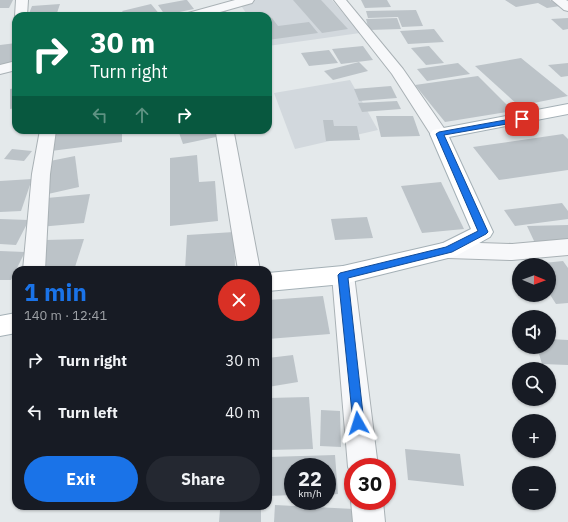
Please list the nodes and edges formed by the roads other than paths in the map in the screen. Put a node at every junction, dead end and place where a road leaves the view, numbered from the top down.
1 (22, 0) edge
2 (248, 0) edge
3 (340, 0) edge
4 (558, 0) edge
5 (568, 6) edge
6 (21, 12) edge
7 (206, 12) edge
8 (12, 66) edge
9 (0, 70) edge
10 (568, 109) edge
11 (47, 134) edge
12 (224, 134) edge
13 (439, 134) junction
14 (568, 247) edge
15 (448, 250) junction
16 (34, 266) edge
17 (248, 266) edge
18 (343, 275) junction
19 (272, 282) edge
20 (12, 324) edge
21 (0, 326) edge
22 (362, 458) edge
23 (368, 510) edge
24 (369, 522) edge

1 - 6 street
2 - 7 street
3 - 13 street
4 - 5 street
8 - 9 street
10 - 13 main road
11 - 16 street
12 - 17 street
13 - 15 main road
14 - 15 street
15 - 18 main road
18 - 19 main road
18 - 22 street
20 - 21 main road
23 - 24 street

